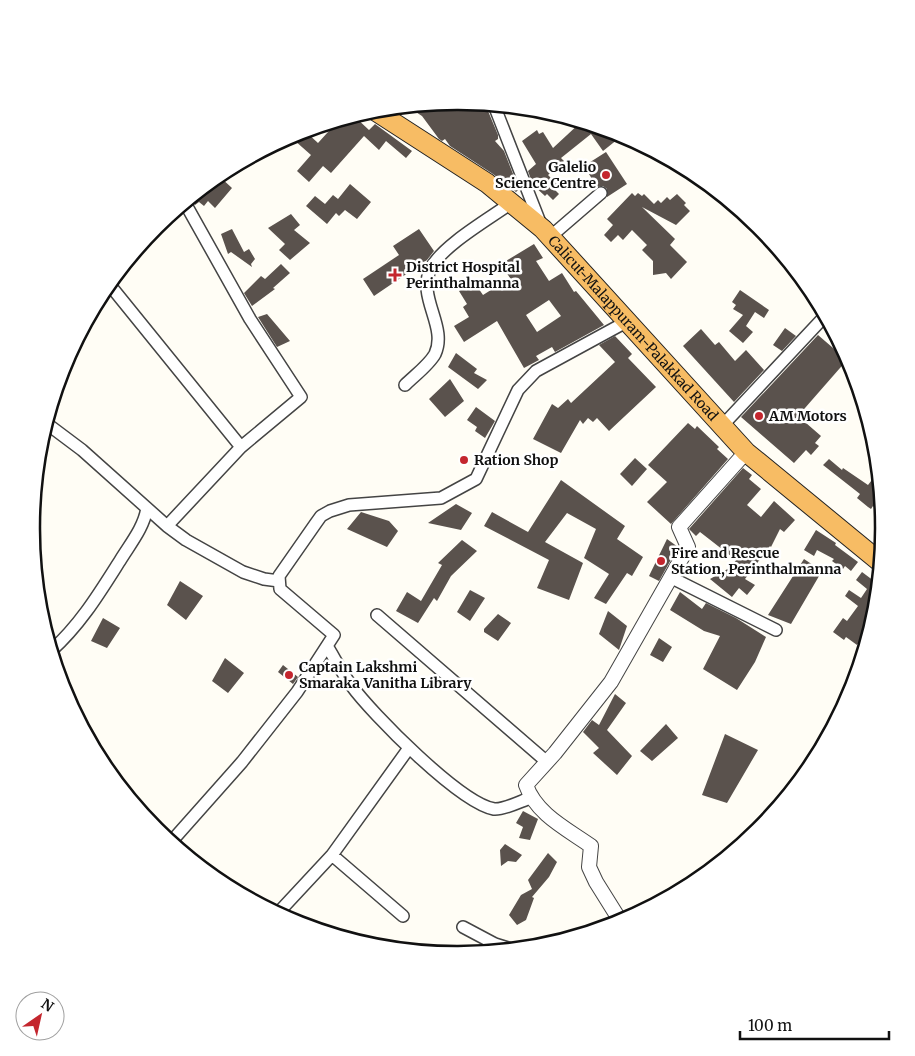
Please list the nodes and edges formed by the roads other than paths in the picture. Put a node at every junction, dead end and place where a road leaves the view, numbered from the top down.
1 (497, 112) edge
2 (385, 117) edge
3 (601, 193) dead end
4 (511, 203) junction
5 (188, 209) edge
6 (546, 233) junction
7 (114, 290) edge
8 (820, 321) edge
9 (626, 322) junction
10 (405, 385) dead end
11 (722, 426) junction
12 (52, 428) edge
13 (241, 447) junction
14 (746, 452) junction
15 (147, 508) junction
16 (168, 526) junction
17 (874, 557) edge
18 (672, 578) junction
19 (279, 582) junction
20 (377, 615) dead end
21 (776, 630) dead end
22 (57, 646) edge
23 (327, 646) junction
24 (409, 748) junction
25 (547, 762) junction
26 (530, 798) junction
27 (176, 836) edge
28 (332, 855) junction
29 (284, 907) edge
30 (616, 914) edge
31 (403, 916) dead end
32 (463, 927) dead end
33 (495, 944) edge

1 - 6 street
2 - 4 highway, Calicut-Malappuram-Palakkad Road
3 - 6 street
4 - 6 highway, Calicut-Malappuram-Palakkad Road
4 - 10 street
5 - 13 street
6 - 9 highway, Calicut-Malappuram-Palakkad Road
7 - 13 street
8 - 11 street
9 - 11 highway, Calicut-Malappuram-Palakkad Road
9 - 19 street
11 - 14 highway, Calicut-Malappuram-Palakkad Road
12 - 15 street
13 - 16 street
14 - 17 highway, Calicut-Malappuram-Palakkad Road
14 - 18 street
15 - 16 street
15 - 22 street
16 - 19 street
18 - 21 street
18 - 25 street
19 - 23 street
20 - 25 street
23 - 24 street
23 - 27 street
24 - 26 street
24 - 28 street
25 - 26 street
26 - 30 street
28 - 29 street
28 - 31 street
32 - 33 street

